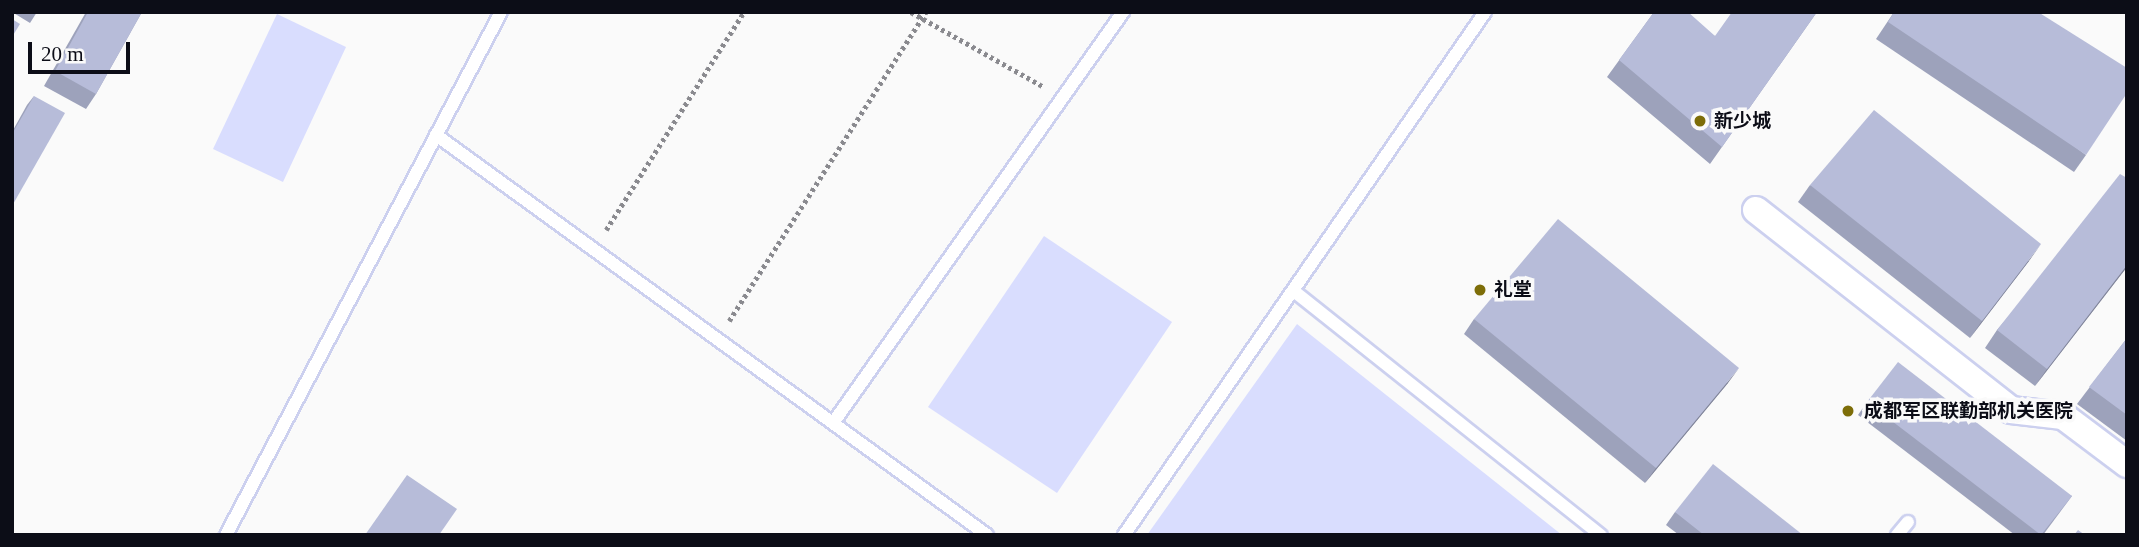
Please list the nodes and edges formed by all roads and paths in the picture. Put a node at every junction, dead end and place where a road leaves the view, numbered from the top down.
1 (501, 12) edge
2 (744, 12) edge
3 (911, 12) edge
4 (926, 12) edge
5 (1123, 12) edge
6 (1485, 12) edge
7 (922, 19) junction
8 (1062, 98) junction
9 (436, 135) junction
10 (1756, 209) dead end
11 (594, 250) junction
12 (1295, 292) junction
13 (718, 340) junction
14 (833, 423) junction
15 (2127, 464) edge
16 (1908, 522) dead end
17 (226, 535) edge
18 (987, 535) edge
19 (1124, 535) edge
20 (1601, 535) edge
21 (1897, 535) edge

1 - 9 lane
2 - 11 path
3 - 7 path
4 - 7 path
5 - 8 lane
6 - 12 lane
7 - 8 path
7 - 13 path
8 - 14 lane
9 - 11 lane
9 - 17 lane
10 - 15 street
11 - 13 lane
12 - 19 lane
12 - 20 lane
13 - 14 lane
14 - 18 lane
16 - 21 lane

